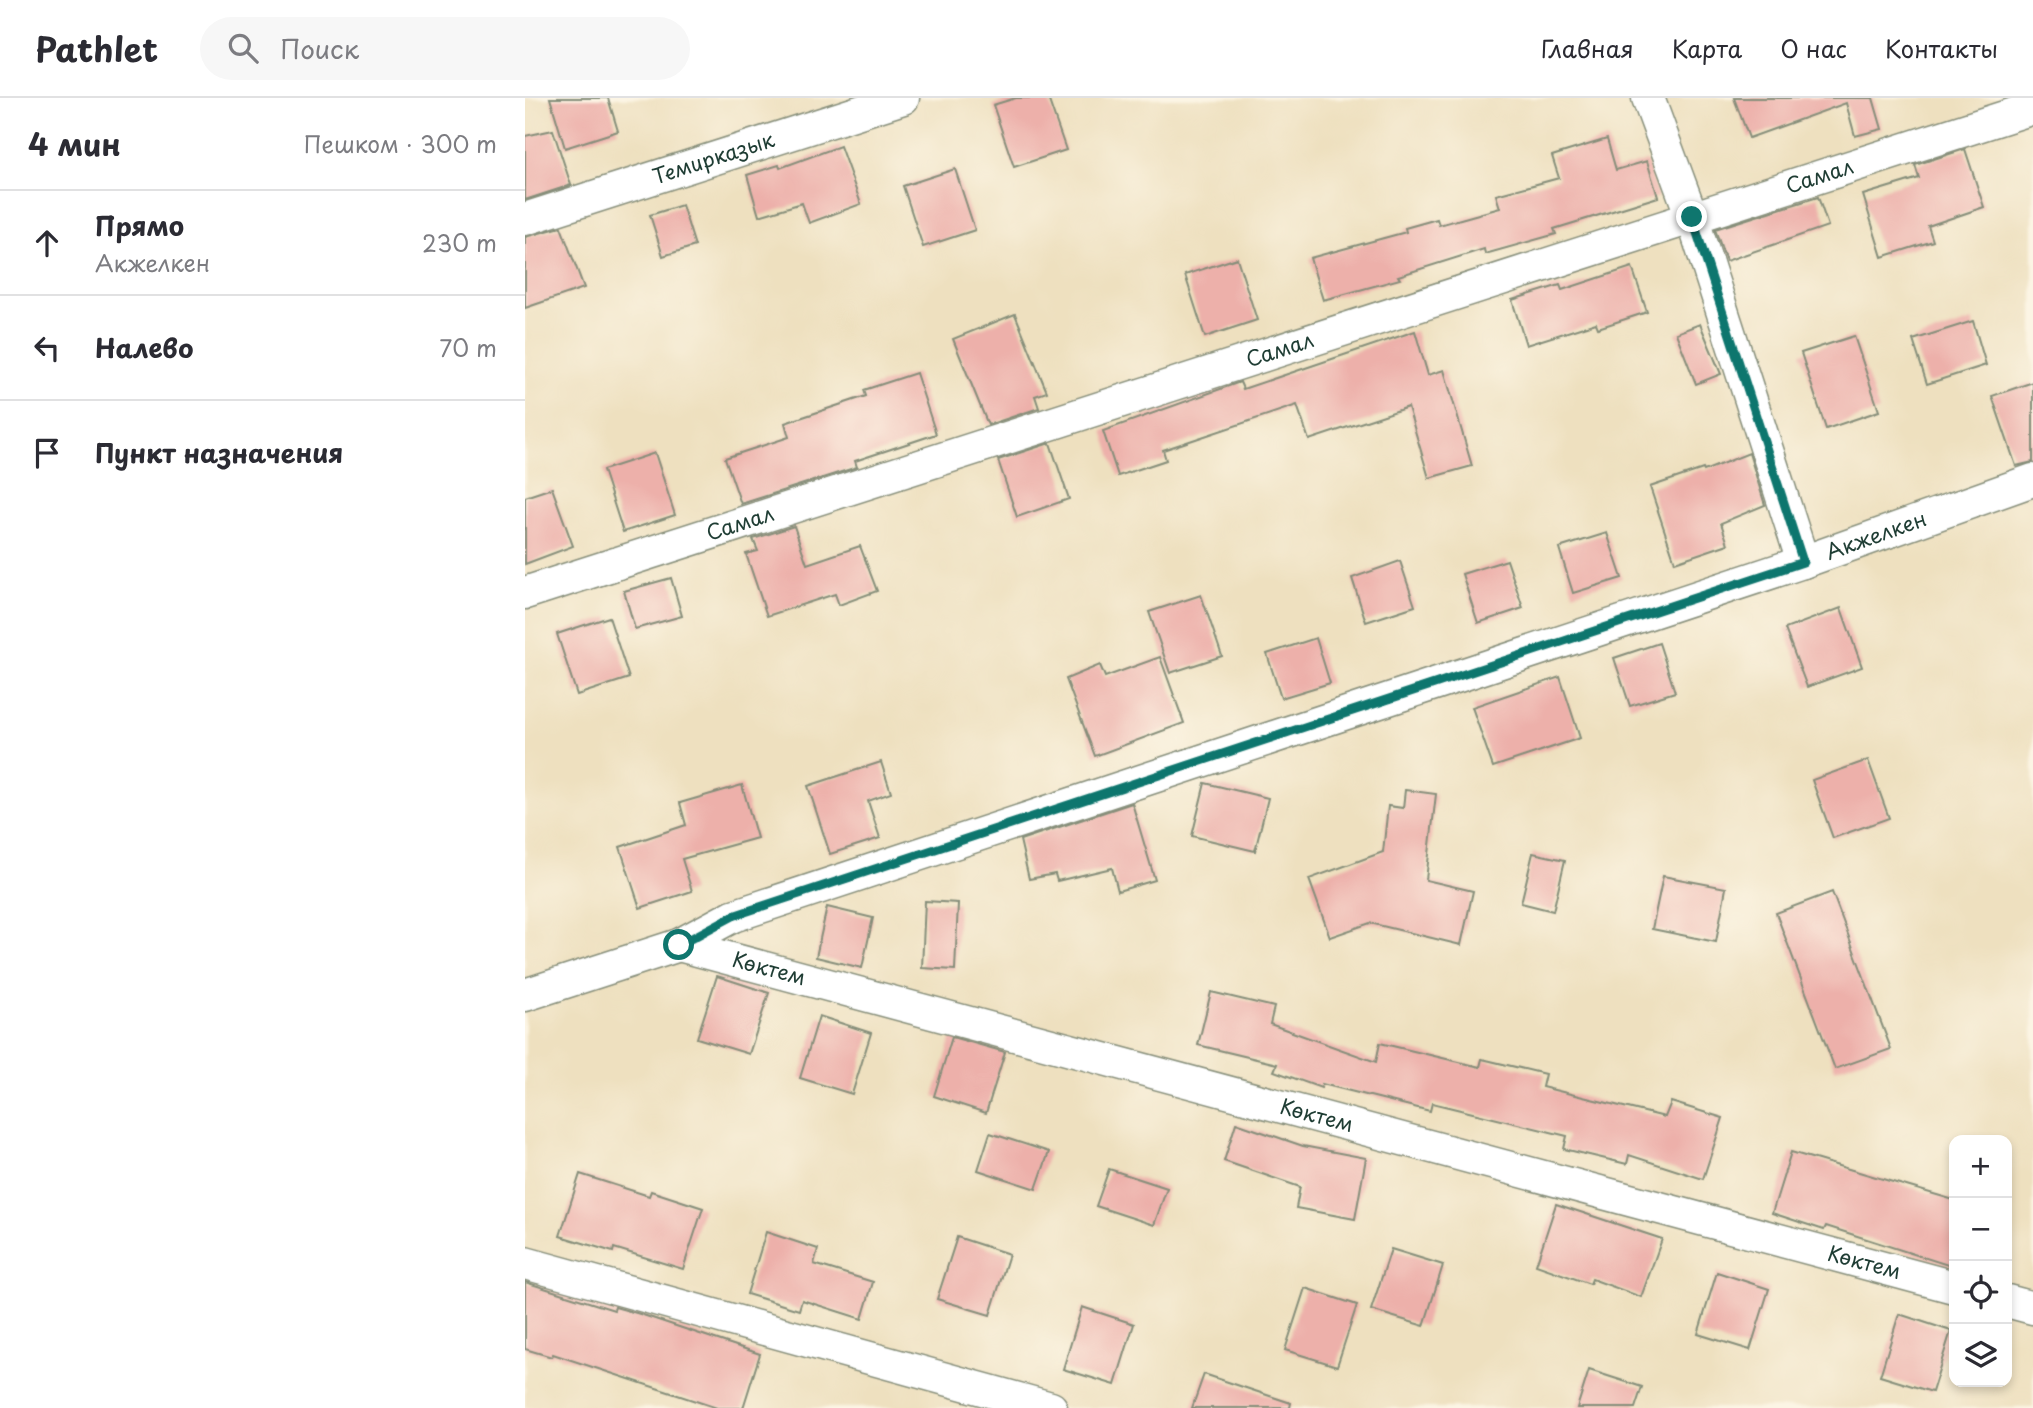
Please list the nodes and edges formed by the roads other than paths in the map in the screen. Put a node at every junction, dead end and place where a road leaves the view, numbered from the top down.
1 (902, 98) edge
2 (1648, 98) edge
3 (2033, 108) edge
4 (1692, 217) junction
5 (525, 219) edge
6 (2033, 480) edge
7 (1803, 562) junction
8 (525, 593) edge
9 (679, 945) junction
10 (525, 995) edge
11 (525, 1263) edge
12 (1949, 1286) edge
13 (2012, 1302) edge
14 (2033, 1308) edge
15 (1051, 1408) edge

1 - 5 street, Темирказык
2 - 4 street
3 - 4 street, Самал
4 - 7 street
4 - 8 street, Самал
6 - 7 street, Акжелкен
7 - 9 street, Акжелкен
9 - 10 street, Акжелкен
9 - 12 street, Көктем
11 - 15 street
13 - 14 street

